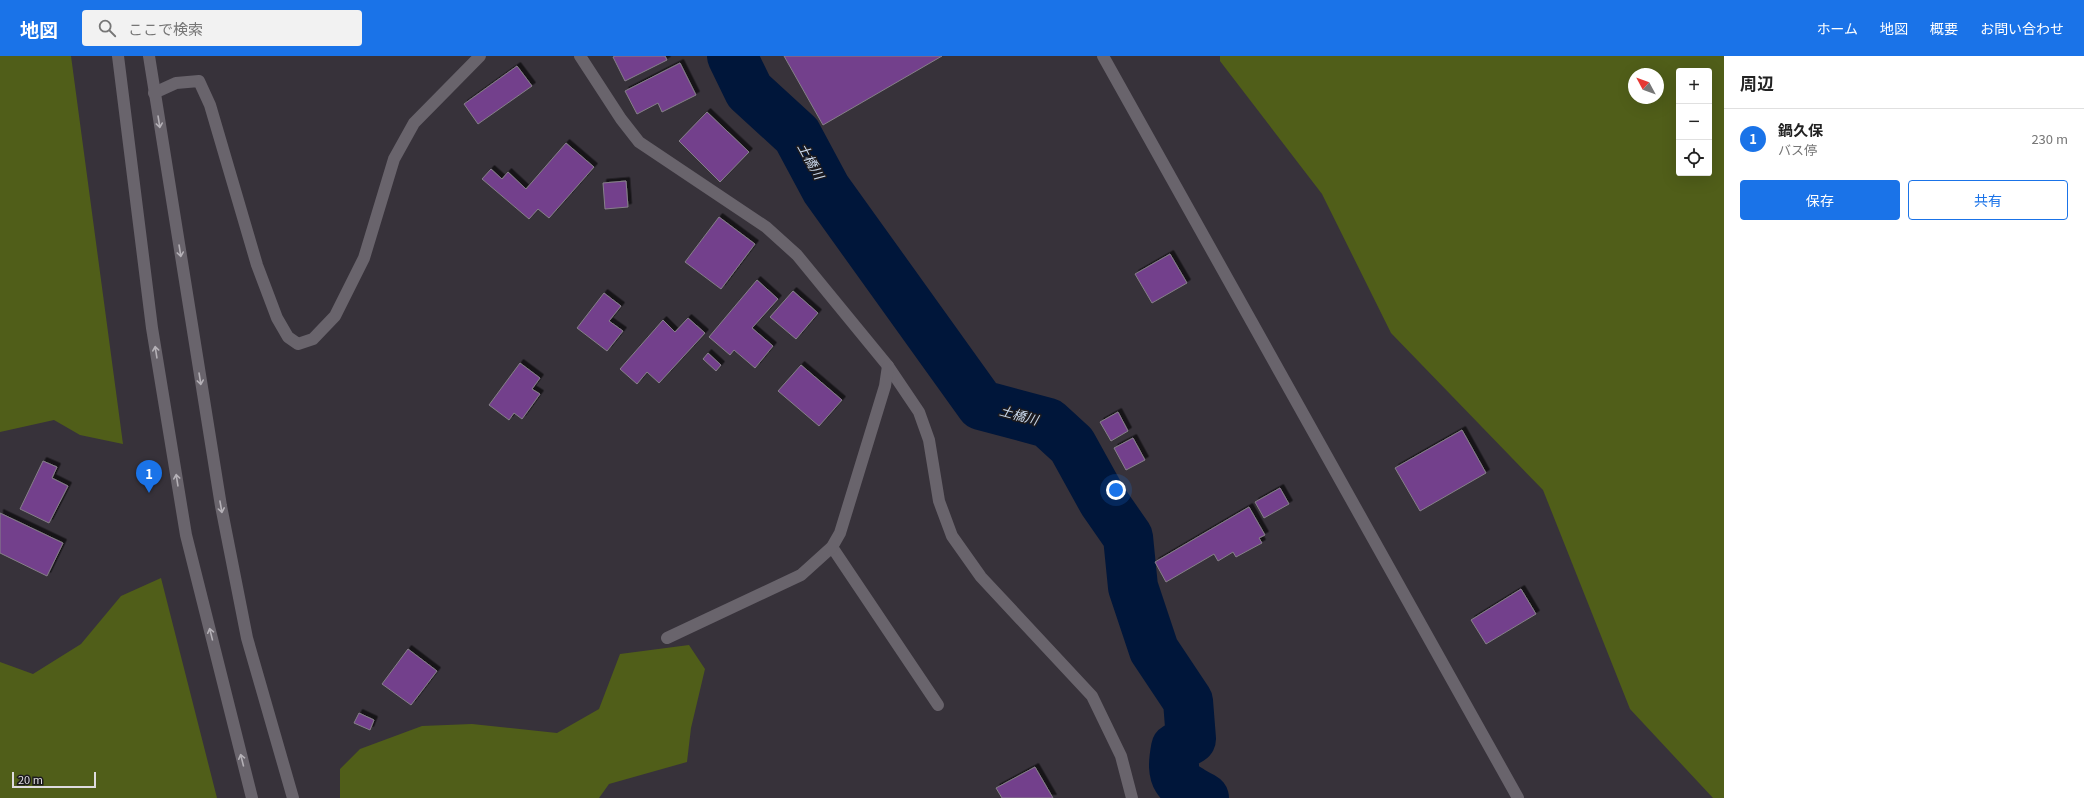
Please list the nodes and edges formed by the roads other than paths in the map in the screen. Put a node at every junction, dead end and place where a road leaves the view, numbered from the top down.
1 (118, 56) edge
2 (150, 56) edge
3 (480, 56) edge
4 (580, 56) edge
5 (1103, 56) edge
6 (154, 93) junction
7 (888, 366) junction
8 (832, 547) junction
9 (667, 638) dead end
10 (938, 705) dead end
11 (252, 798) edge
12 (293, 798) edge
13 (1132, 798) edge
14 (1518, 798) edge

11 -> 1 street
2 - 6 street
3 - 6 street
4 - 7 street
5 - 14 street
6 -> 12 street
7 - 8 street
7 - 13 street
8 - 9 street
8 - 10 street

